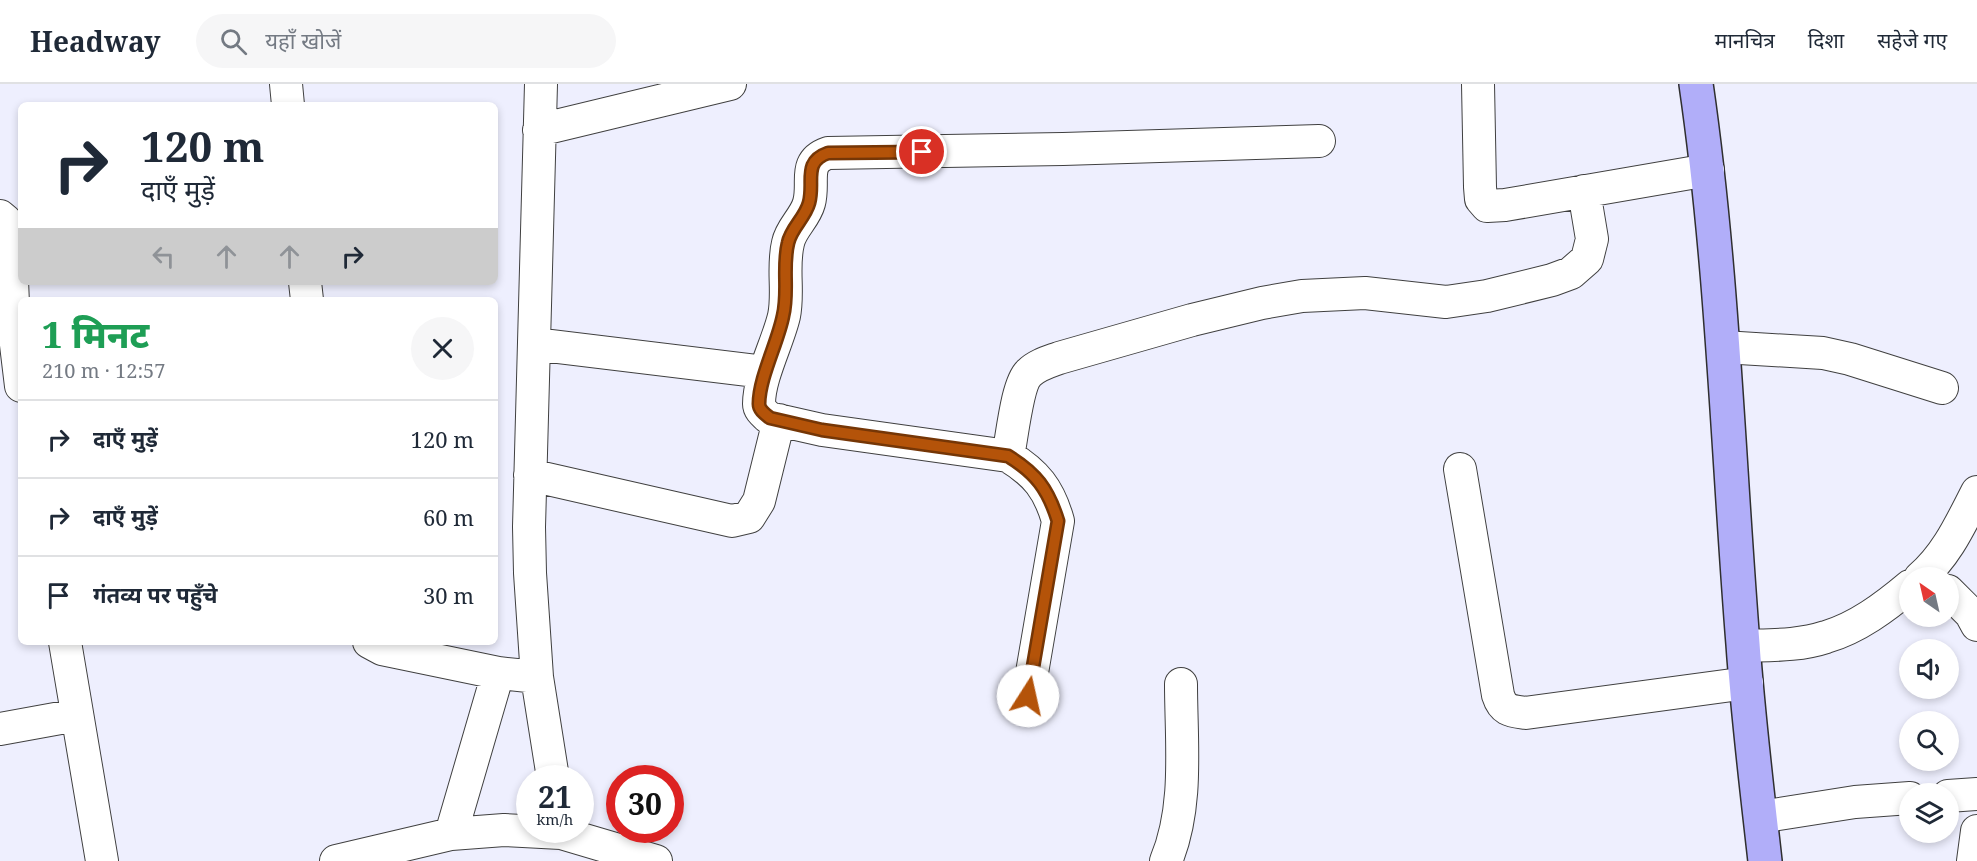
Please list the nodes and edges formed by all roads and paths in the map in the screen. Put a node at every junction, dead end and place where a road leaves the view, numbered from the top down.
1 (286, 84) edge
2 (541, 84) edge
3 (730, 84) edge
4 (1479, 84) edge
5 (1696, 84) edge
6 (288, 102) edge
7 (539, 130) junction
8 (1319, 141) dead end
9 (1708, 170) junction
10 (1584, 191) junction
11 (0, 216) edge
12 (534, 344) junction
13 (1723, 347) junction
14 (13, 372) edge
15 (765, 372) junction
16 (1942, 388) dead end
17 (778, 420) junction
18 (1008, 456) junction
19 (1460, 469) dead end
20 (530, 475) junction
21 (1977, 492) edge
22 (1936, 567) edge
23 (1899, 597) edge
24 (1959, 605) edge
25 (1977, 625) edge
26 (65, 645) edge
27 (375, 645) edge
28 (1743, 646) junction
29 (498, 673) junction
30 (537, 677) junction
31 (1747, 683) junction
32 (1181, 684) dead end
33 (1028, 696) dead end
34 (77, 715) junction
35 (0, 729) edge
36 (551, 765) edge
37 (1977, 794) edge
38 (1959, 795) edge
39 (1899, 799) edge
40 (1760, 817) junction
41 (516, 830) edge
42 (1977, 831) edge
43 (451, 834) junction
44 (594, 841) edge
45 (102, 861) edge
46 (336, 861) edge
47 (656, 861) edge
48 (1166, 861) edge
49 (1765, 861) edge
50 (1973, 861) edge

1 - 6 street
2 - 7 street
3 - 7 street
4 - 10 street
5 - 9 street
7 - 12 street
8 - 15 street
9 - 10 street
9 - 13 street
10 - 18 street
11 - 14 street
12 - 15 street
12 - 20 street
13 - 16 street
13 - 28 street
15 - 17 street
17 - 18 street
17 - 20 street
18 - 33 street
19 - 31 street
20 - 30 street
21 - 22 street
23 - 28 street
24 - 25 street
26 - 34 street
27 - 29 street
28 - 31 street
29 - 30 street
29 - 43 street
30 - 36 street
31 - 40 street
32 - 48 street
34 - 35 street
34 - 45 street
37 - 38 street
39 - 40 street
40 - 49 street
41 - 43 street
42 - 50 street
43 - 46 street
44 - 47 street

